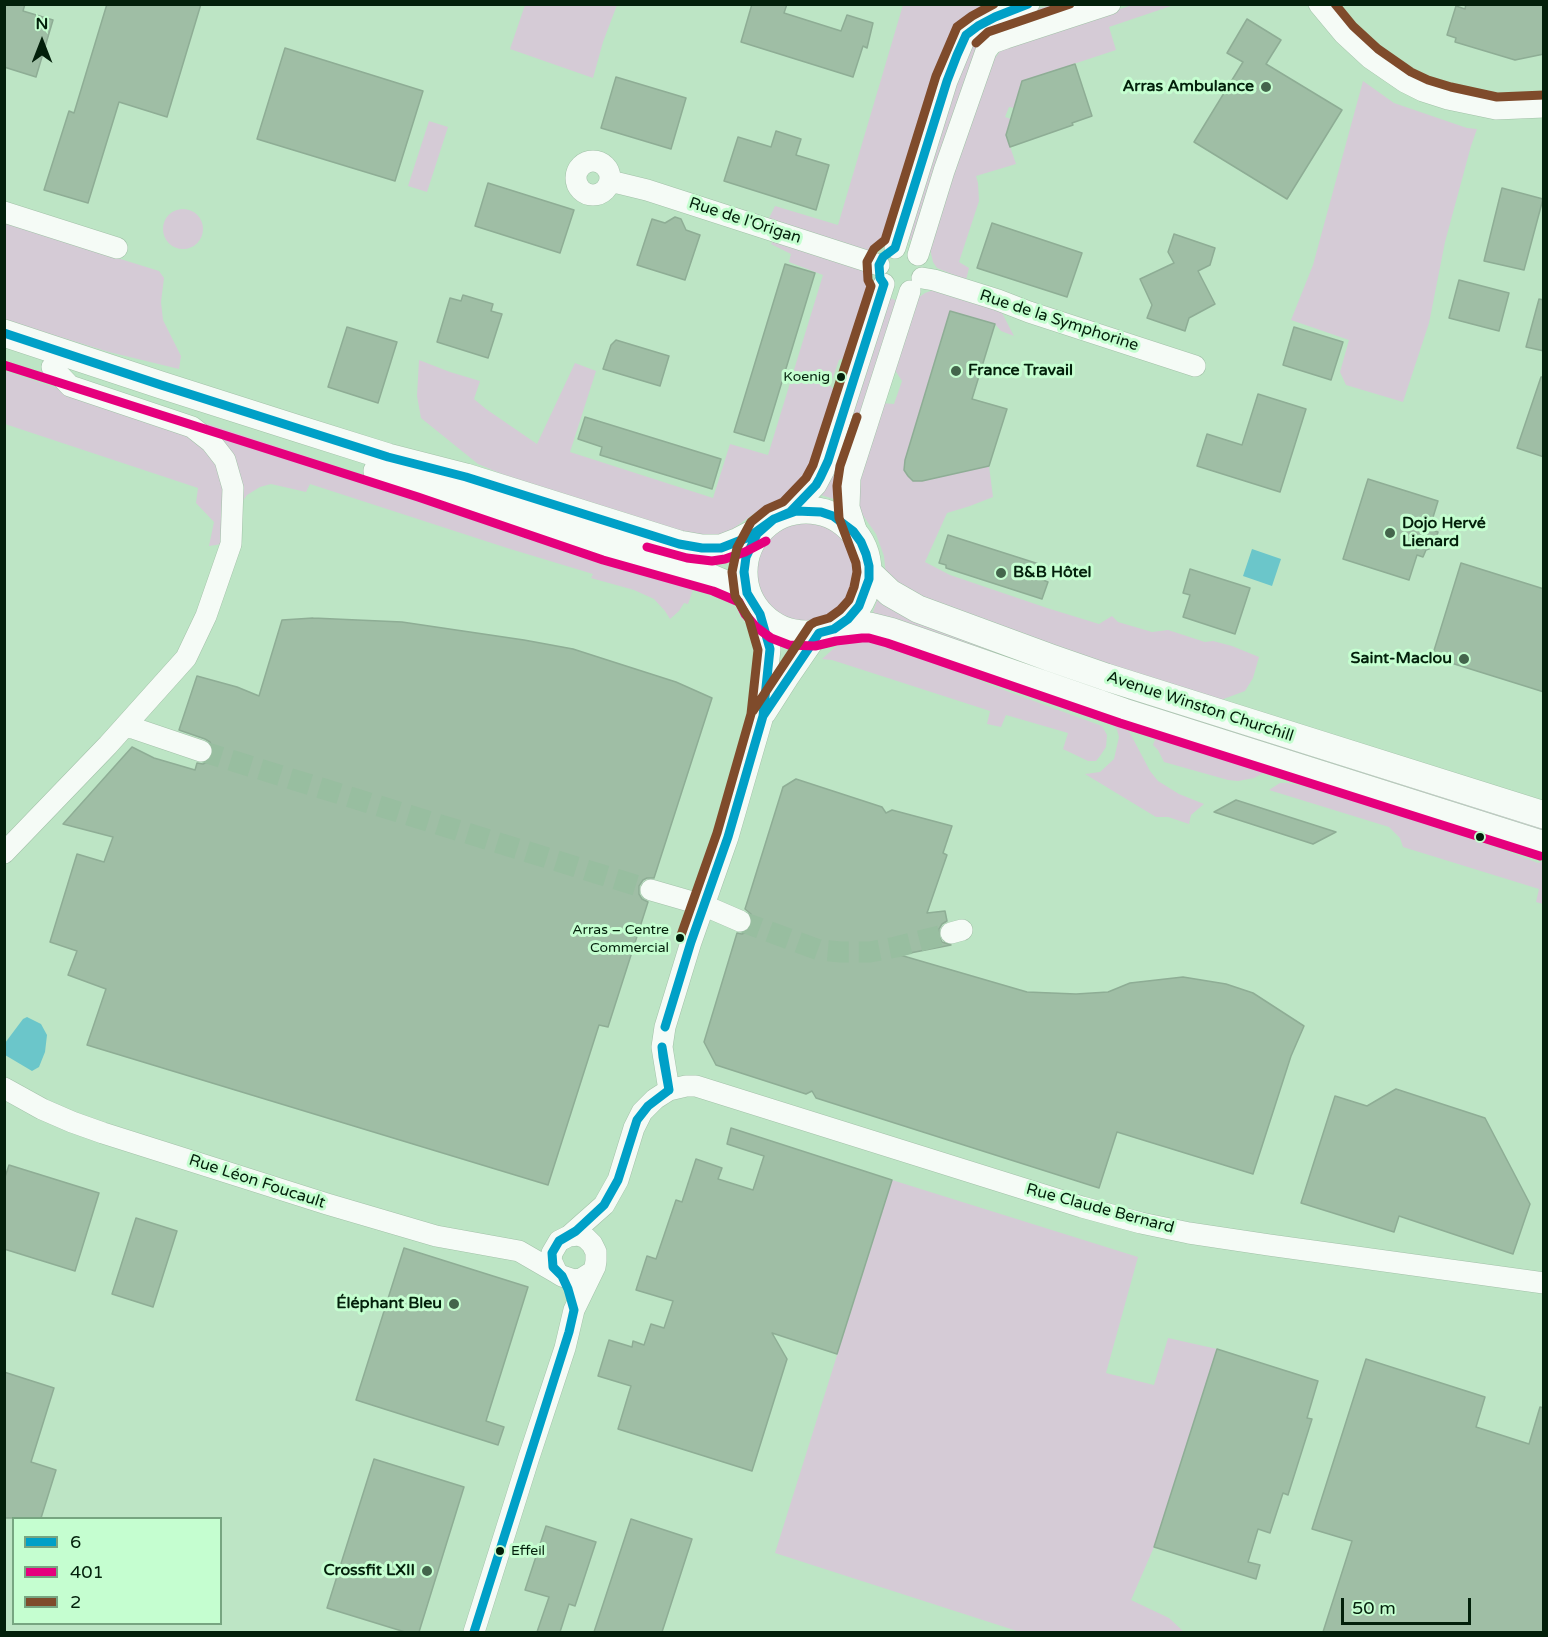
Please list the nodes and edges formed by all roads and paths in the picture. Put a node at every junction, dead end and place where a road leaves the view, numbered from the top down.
1 (1029, 4) edge
2 (1110, 4) edge
3 (1319, 4) edge
4 (1544, 107) edge
5 (610, 181) dead end
6 (4, 212) edge
7 (117, 248) dead end
8 (895, 248) junction
9 (918, 255) junction
10 (882, 274) junction
11 (916, 284) junction
12 (4, 333) edge
13 (4, 352) edge
14 (1195, 366) dead end
15 (52, 367) junction
16 (790, 512) junction
17 (760, 530) junction
18 (858, 536) junction
19 (869, 573) junction
20 (753, 604) junction
21 (827, 631) junction
22 (763, 716) junction
23 (124, 727) junction
24 (201, 751) tunnel mouth
25 (1544, 815) edge
26 (1544, 845) edge
27 (4, 853) edge
28 (651, 890) tunnel mouth
29 (704, 905) junction
30 (740, 921) tunnel mouth
31 (4, 1088) edge
32 (669, 1090) junction
33 (604, 1205) junction
34 (564, 1238) junction
35 (519, 1251) junction
36 (594, 1266) junction
37 (560, 1275) junction
38 (1544, 1283) edge
39 (574, 1310) junction
40 (474, 1632) edge

1 - 8 street
2 - 9 street
3 - 4 street
5 - 10 street, Rue de l'Origan
6 - 7 street
8 - 9 street
8 - 10 street
9 - 11 street
10 - 11 street
10 - 16 street
11 - 14 street, Rue de la Symphorine
11 - 18 street
12 - 17 main road
13 - 15 main road
15 - 20 main road
15 - 23 street
16 - 17 main road
16 - 18 main road
17 - 20 main road
18 - 19 main road
19 - 21 main road
19 - 25 main road, Avenue Winston Churchill
20 - 21 main road
20 - 22 street
21 - 22 street
21 - 26 main road, Avenue Winston Churchill
22 - 29 street
23 - 24 street
23 - 27 street
28 - 29 street
29 - 30 street
29 - 32 street
31 - 35 street, Rue Léon Foucault
32 - 33 street
32 - 38 street, Rue Claude Bernard
33 - 34 street
33 - 36 street
34 - 35 street, Rue Léon Foucault
34 - 36 street
34 - 37 street
35 - 37 street, Rue Léon Foucault
36 - 37 street
36 - 39 street
37 - 39 street
39 - 40 street

